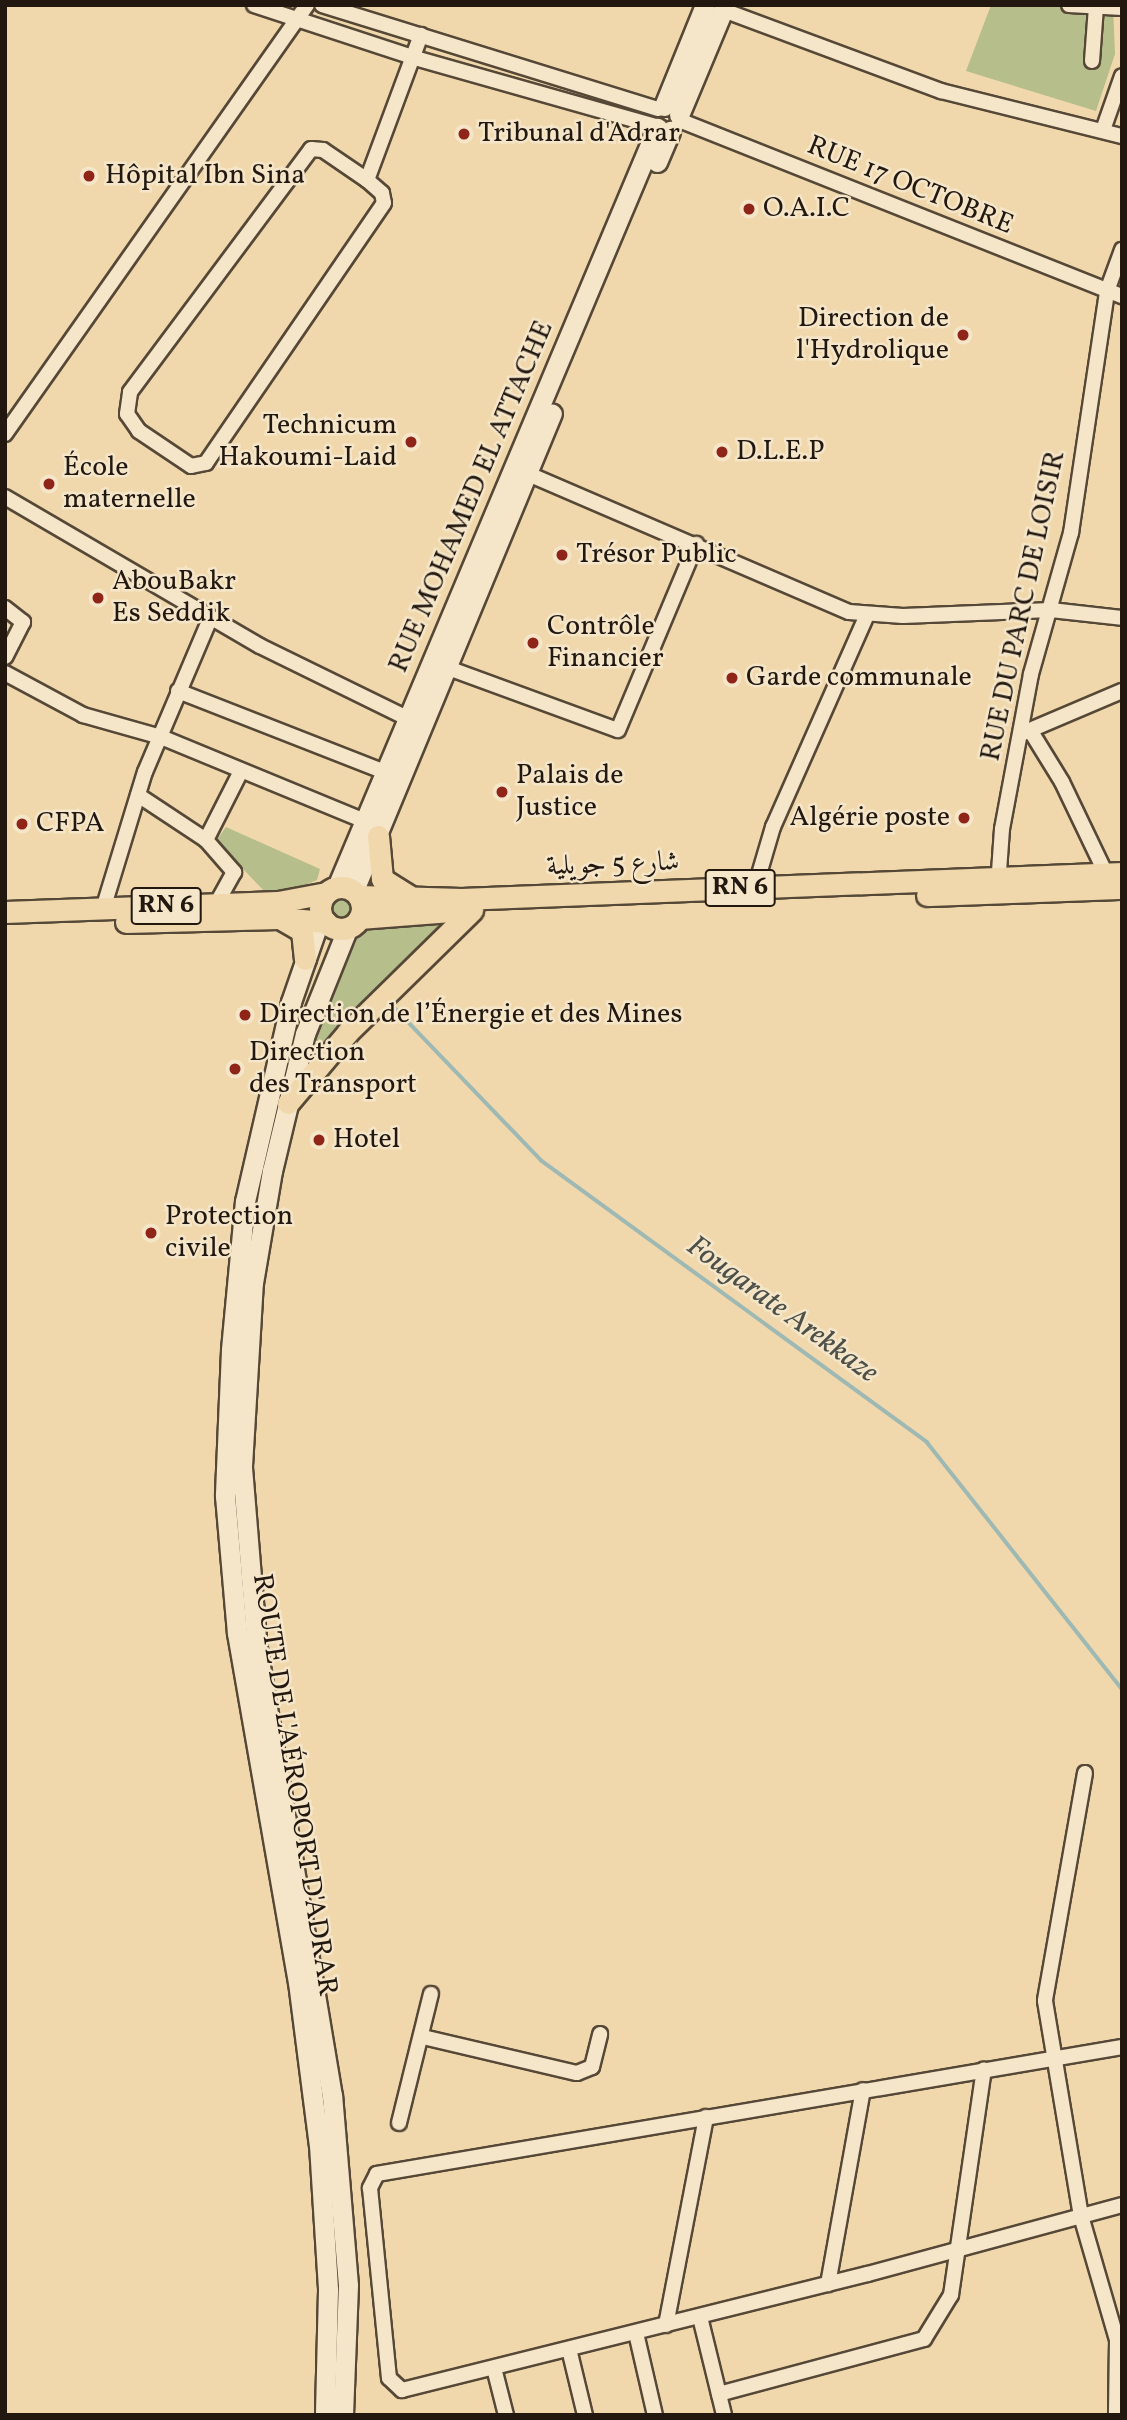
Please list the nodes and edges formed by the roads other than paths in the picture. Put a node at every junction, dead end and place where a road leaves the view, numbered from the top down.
1 (254, 5) edge
2 (307, 5) edge
3 (322, 5) edge
4 (1069, 5) edge
5 (717, 7) edge
6 (1096, 7) edge
7 (1122, 8) edge
8 (299, 19) junction
9 (421, 35) junction
10 (465, 49) junction
11 (415, 58) junction
12 (1092, 61) dead end
13 (458, 70) junction
14 (1122, 76) edge
15 (666, 119) junction
16 (1103, 130) junction
17 (1122, 136) edge
18 (367, 180) junction
19 (1122, 250) edge
20 (1107, 291) junction
21 (1122, 296) edge
22 (5, 434) edge
23 (520, 471) junction
24 (5, 497) edge
25 (695, 544) junction
26 (5, 608) edge
27 (1051, 610) junction
28 (867, 615) junction
29 (1122, 618) edge
30 (210, 619) junction
31 (5, 657) edge
32 (440, 664) junction
33 (5, 673) edge
34 (178, 691) junction
35 (1122, 691) edge
36 (416, 722) junction
37 (1025, 732) junction
38 (160, 737) junction
39 (240, 773) junction
40 (387, 773) junction
41 (138, 795) junction
42 (372, 829) junction
43 (205, 840) junction
44 (1114, 874) edge
45 (998, 885) junction
46 (755, 888) junction
47 (1122, 888) edge
48 (682, 896) junction
49 (413, 897) junction
50 (335, 903) junction
51 (216, 905) junction
52 (103, 909) junction
53 (472, 910) junction
54 (5, 912) edge
55 (278, 918) junction
56 (354, 923) junction
57 (5, 926) edge
58 (305, 959) junction
59 (278, 1101) junction
60 (251, 1167) junction
61 (272, 1171) junction
62 (1085, 1773) dead end
63 (431, 1994) dead end
64 (600, 2034) dead end
65 (422, 2037) junction
66 (1122, 2047) edge
67 (1053, 2058) junction
68 (984, 2069) junction
69 (863, 2090) junction
70 (706, 2117) junction
71 (399, 2123) dead end
72 (1122, 2205) edge
73 (1081, 2216) junction
74 (956, 2250) junction
75 (828, 2284) junction
76 (700, 2316) junction
77 (666, 2325) junction
78 (636, 2333) junction
79 (569, 2349) junction
80 (494, 2368) junction
81 (719, 2394) junction
82 (324, 2415) edge
83 (343, 2415) edge
84 (506, 2415) edge
85 (585, 2415) edge
86 (655, 2415) edge
87 (724, 2415) edge
88 (1116, 2415) edge

1 - 8 street
2 - 8 street
3 - 9 street
4 - 6 street
5 - 15 main road, RUE MOHAMED EL ATTACHE
5 - 16 street
6 - 7 street
6 - 12 street
8 - 11 street
8 - 22 street
9 - 10 street
9 - 11 street
10 - 13 street
10 - 15 street
11 - 13 street
11 - 18 street
13 - 15 street
14 - 16 street
15 - 20 street, RUE 17 OCTOBRE
15 - 23 main road, RUE MOHAMED EL ATTACHE
16 - 17 street
18 - 18 street
19 - 20 street, RUE DU PARC DE LOISIR
20 - 21 street, RUE 17 OCTOBRE
20 - 27 street, RUE DU PARC DE LOISIR
23 - 25 street
23 - 32 main road, RUE MOHAMED EL ATTACHE
24 - 30 street
25 - 28 street
25 - 32 street
26 - 31 street
27 - 28 street
27 - 29 street
27 - 37 street, RUE DU PARC DE LOISIR
28 - 46 street
30 - 34 street
30 - 36 street
32 - 36 main road, RUE MOHAMED EL ATTACHE
33 - 38 street
34 - 38 street
34 - 40 street
35 - 37 street
36 - 40 main road, RUE MOHAMED EL ATTACHE
36 - 42 main road, RUE MOHAMED EL ATTACHE
37 - 44 street
37 - 45 street, RUE DU PARC DE LOISIR
38 - 39 street
38 - 41 street
39 - 42 street
39 - 43 street
40 - 42 main road, RUE MOHAMED EL ATTACHE
41 - 43 street
41 - 52 street
42 - 49 main road
42 - 50 main road, RUE MOHAMED EL ATTACHE
43 - 51 street
44 - 45 main road, شارع 5 جويلية / RN 6
45 - 46 main road, شارع 5 جويلية / RN 6
45 - 47 main road, شارع 5 جويلية / RN 6
45 - 48 main road, شارع 5 جويلية / RN 6
46 - 48 main road, شارع 5 جويلية / RN 6
48 - 49 main road, شارع 5 جويلية / RN 6
48 - 53 main road, شارع 5 جويلية / RN 6
49 - 50 main road, شارع 5 جويلية / RN 6
50 - 51 main road, RN 6
50 - 55 main road, RN 6
50 - 56 main road, شارع 5 جويلية
50 - 56 main road
50 - 58 main road, ROUTE DE L'AÉROPORT D'ADRAR
51 - 52 main road, RN 6
52 - 54 main road, RN 6
53 - 56 main road, شارع 5 جويلية / RN 6
53 - 59 main road
55 - 57 main road, RN 6
55 - 58 main road
56 - 59 main road, ROUTE DE L'AÉROPORT D'ADRAR
58 - 59 main road, ROUTE DE L'AÉROPORT D'ADRAR
59 - 60 main road, ROUTE DE L'AÉROPORT D'ADRAR
59 - 61 main road, ROUTE DE L'AÉROPORT D'ADRAR
60 - 61 main road
60 - 82 main road, ROUTE DE L'AÉROPORT D'ADRAR
61 - 83 main road, ROUTE DE L'AÉROPORT D'ADRAR
62 - 67 street
63 - 65 street
64 - 65 street
65 - 71 street
66 - 67 street
67 - 68 street
67 - 73 street
68 - 69 street
68 - 74 street
69 - 70 street
69 - 75 street
70 - 77 street
70 - 80 street
72 - 73 street
73 - 74 street
73 - 88 street
74 - 75 street
74 - 81 street
75 - 76 street
76 - 77 street
76 - 81 street
77 - 78 street
78 - 79 street
78 - 86 street
79 - 80 street
79 - 85 street
80 - 84 street
81 - 87 street

